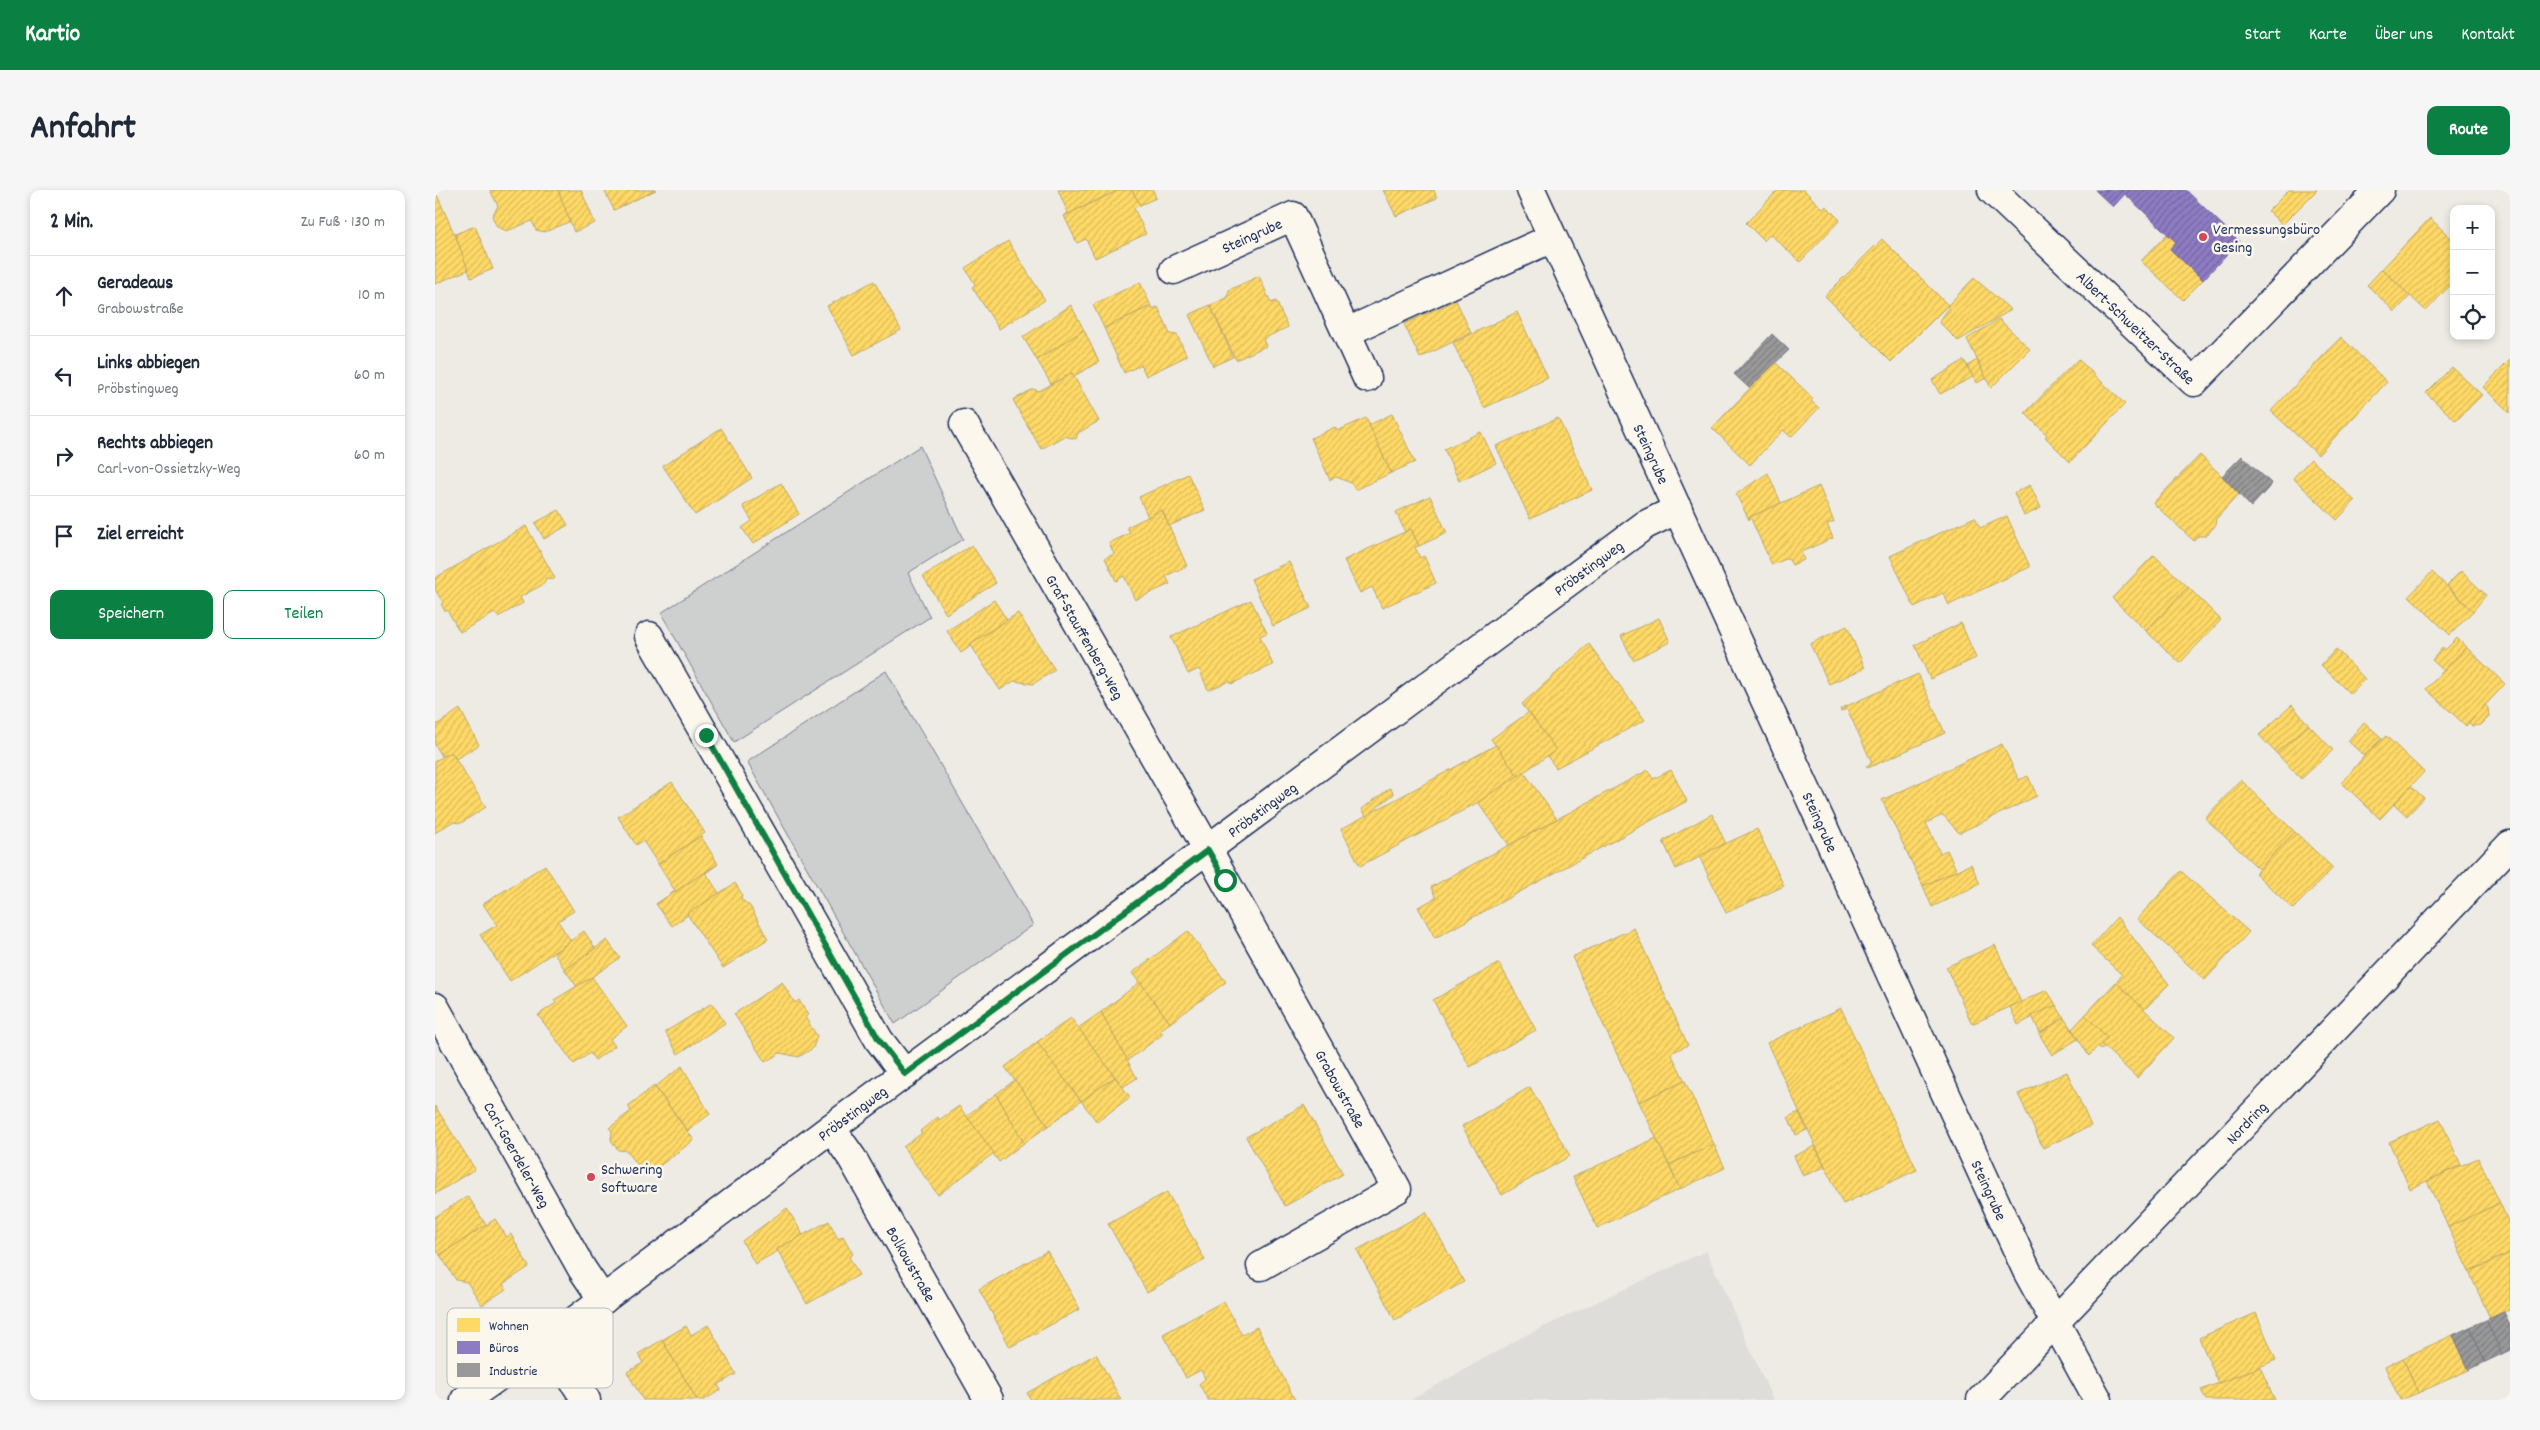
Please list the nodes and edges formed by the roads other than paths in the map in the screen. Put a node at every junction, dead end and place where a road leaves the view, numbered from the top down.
1 (1531, 190) edge
2 (1992, 190) edge
3 (2381, 190) edge
4 (1552, 238) junction
5 (1173, 270) dead end
6 (1347, 332) junction
7 (1367, 378) dead end
8 (964, 424) dead end
9 (1678, 509) junction
10 (649, 636) dead end
11 (2510, 846) edge
12 (1208, 850) junction
13 (435, 1007) edge
14 (905, 1074) junction
15 (831, 1128) junction
16 (1261, 1266) dead end
17 (603, 1300) junction
18 (592, 1308) edge
19 (2055, 1322) junction
20 (482, 1388) edge
21 (577, 1388) edge
22 (465, 1400) edge
23 (585, 1400) edge
24 (989, 1400) edge
25 (1981, 1400) edge
26 (2098, 1400) edge

1 - 4 street, Steingrube
2 - 3 street, Albert-Schweitzer-Straße
4 - 6 street
4 - 9 street, Steingrube
5 - 6 street, Steingrube
6 - 7 street, Steingrube
8 - 12 street, Graf-Stauffenberg-Weg
9 - 12 street, Pröbstingweg
9 - 19 street, Steingrube
10 - 14 street
11 - 19 street, Nordring
12 - 14 street, Pröbstingweg
12 - 16 street, Grabowstraße
13 - 17 street, Carl-Goerdeler-Weg
14 - 15 street, Pröbstingweg
15 - 17 street, Pröbstingweg
15 - 24 street, Bolkowstraße
17 - 18 street, Pröbstingweg
19 - 25 street, Nordring
19 - 26 street, Steingrube
20 - 22 street, Pröbstingweg
21 - 23 street

